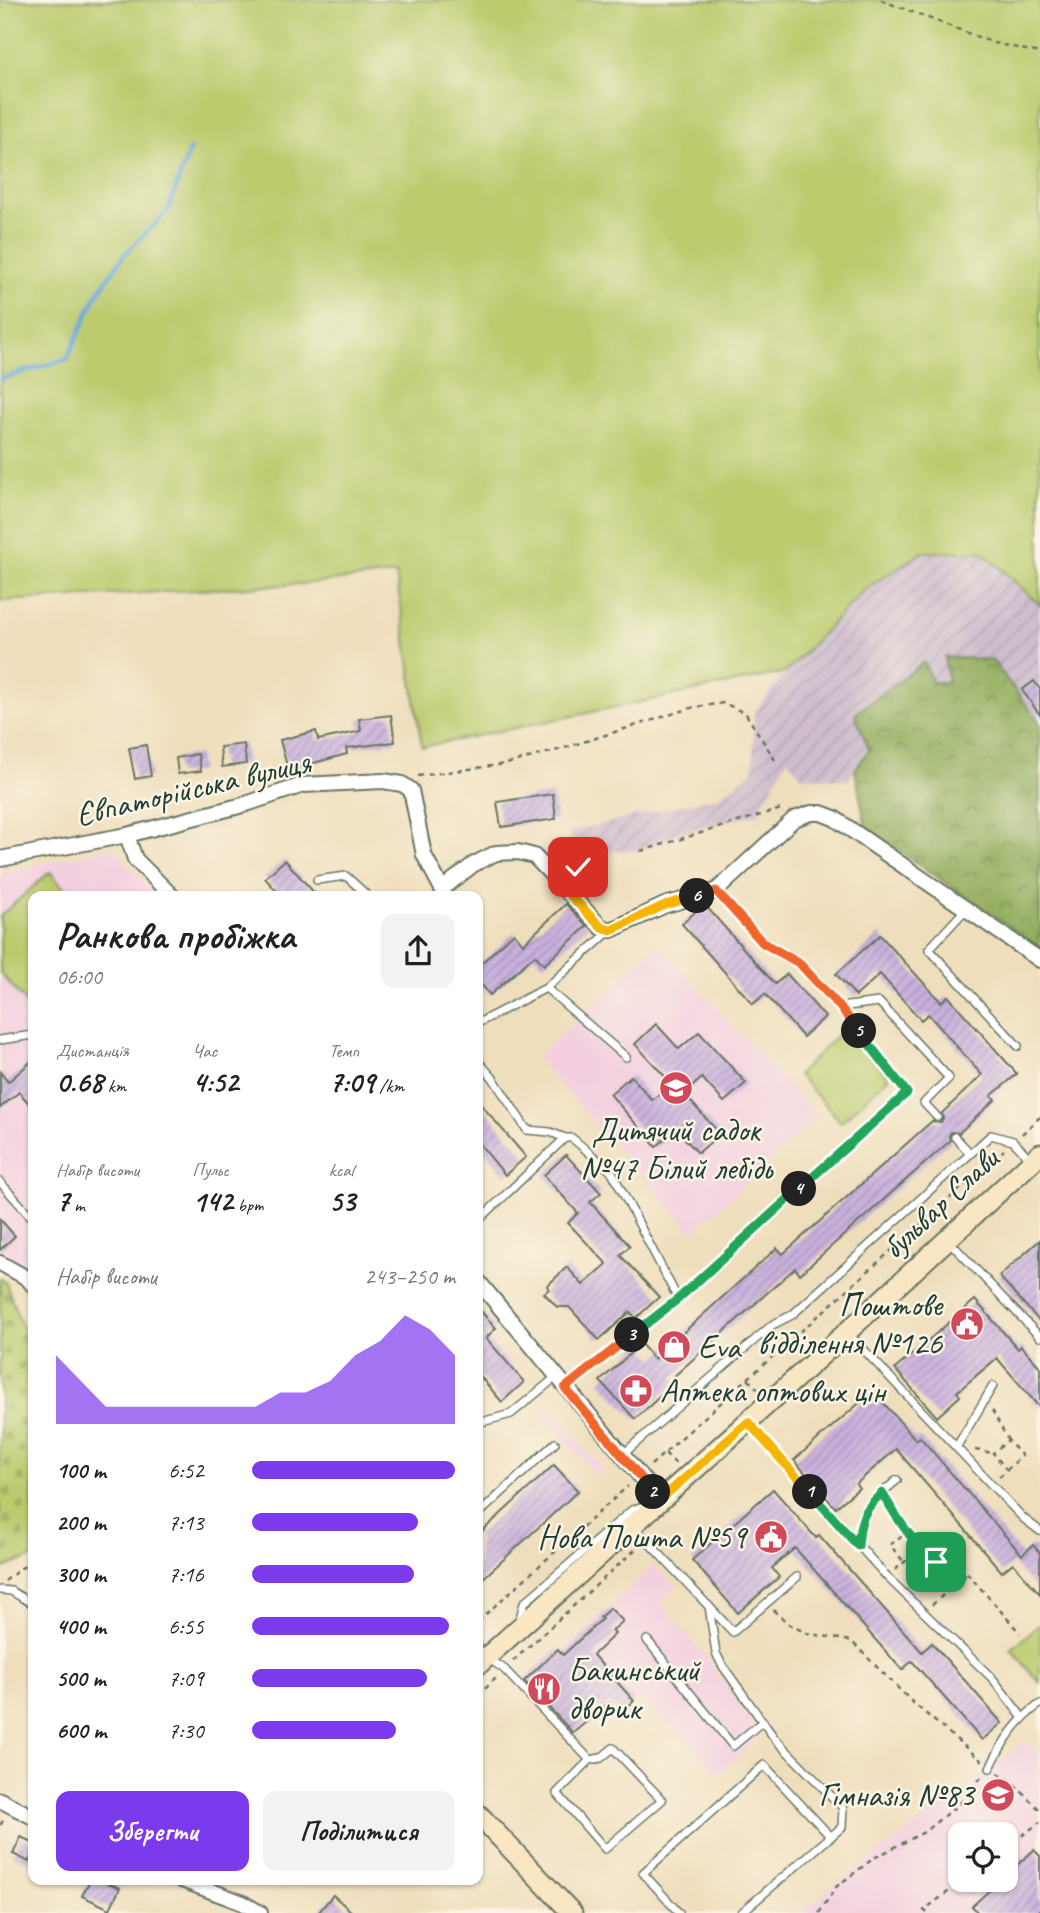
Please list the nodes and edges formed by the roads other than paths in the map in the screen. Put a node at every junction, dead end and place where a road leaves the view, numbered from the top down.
1 (127, 835) junction
2 (0, 859) edge
3 (317, 880) dead end
4 (167, 891) edge
5 (362, 891) edge
6 (439, 891) edge
7 (440, 891) edge
8 (716, 891) junction
9 (966, 909) junction
10 (611, 930) junction
11 (1040, 960) edge
12 (546, 988) junction
13 (483, 1020) edge
14 (28, 1036) edge
15 (0, 1040) edge
16 (1018, 1046) dead end
17 (626, 1057) dead end
18 (483, 1067) edge
19 (937, 1117) dead end
20 (955, 1137) dead end
21 (565, 1139) junction
22 (970, 1153) junction
23 (1036, 1158) edge
24 (0, 1182) edge
25 (28, 1213) edge
26 (483, 1216) edge
27 (948, 1240) junction
28 (0, 1263) edge
29 (28, 1279) edge
30 (483, 1287) edge
31 (847, 1332) junction
32 (1040, 1337) edge
33 (560, 1382) junction
34 (993, 1386) dead end
35 (483, 1422) edge
36 (748, 1422) junction
37 (555, 1443) dead end
38 (957, 1446) junction
39 (622, 1455) junction
40 (897, 1480) dead end
41 (660, 1500) junction
42 (483, 1509) edge
43 (1040, 1531) edge
44 (639, 1532) junction
45 (858, 1546) junction
46 (797, 1577) dead end
47 (0, 1587) edge
48 (28, 1601) edge
49 (709, 1605) junction
50 (516, 1632) junction
51 (647, 1640) dead end
52 (483, 1657) edge
53 (483, 1659) edge
54 (1040, 1704) edge
55 (1022, 1717) junction
56 (762, 1721) junction
57 (590, 1760) junction
58 (990, 1768) road end
59 (0, 1800) edge
60 (28, 1814) edge
61 (483, 1819) edge
62 (831, 1837) junction
63 (206, 1885) edge
64 (260, 1913) edge
65 (572, 1913) edge
66 (679, 1913) edge
67 (741, 1913) edge

1 - 2 street, Євпаторійська вулиця
1 - 4 street
1 - 6 street, Євпаторійська вулиця
3 - 5 lane
7 - 10 street, Євпаторійська вулиця
8 - 9 street
8 - 10 street
8 - 19 lane
9 - 11 street
9 - 16 lane
10 - 12 lane
12 - 13 lane
12 - 17 lane
14 - 15 lane
18 - 21 lane
20 - 22 lane
21 - 26 lane
21 - 33 lane
22 - 23 lane
22 - 39 lane
23 - 27 street, бульвар Слави
24 - 25 lane
27 - 31 street, бульвар Слави
27 - 32 lane
28 - 29 street
30 - 33 street
31 - 36 street, бульвар Слави
31 - 38 lane
33 - 35 lane
33 - 39 street
34 - 38 lane
36 - 41 street, бульвар Слави
36 - 45 lane
37 - 42 lane
38 - 43 lane
39 - 41 street
40 - 45 lane
41 - 44 street, бульвар Слави
41 - 50 lane
44 - 49 lane
44 - 50 street, бульвар Слави
45 - 55 lane
46 - 49 lane
47 - 48 lane
49 - 56 lane
50 - 52 street, бульвар Слави
51 - 56 lane
53 - 57 lane
54 - 55 lane
55 - 58 lane
56 - 62 lane
57 - 57 lane
59 - 60 street
61 - 65 street
62 - 66 lane
62 - 67 lane
63 - 64 street

